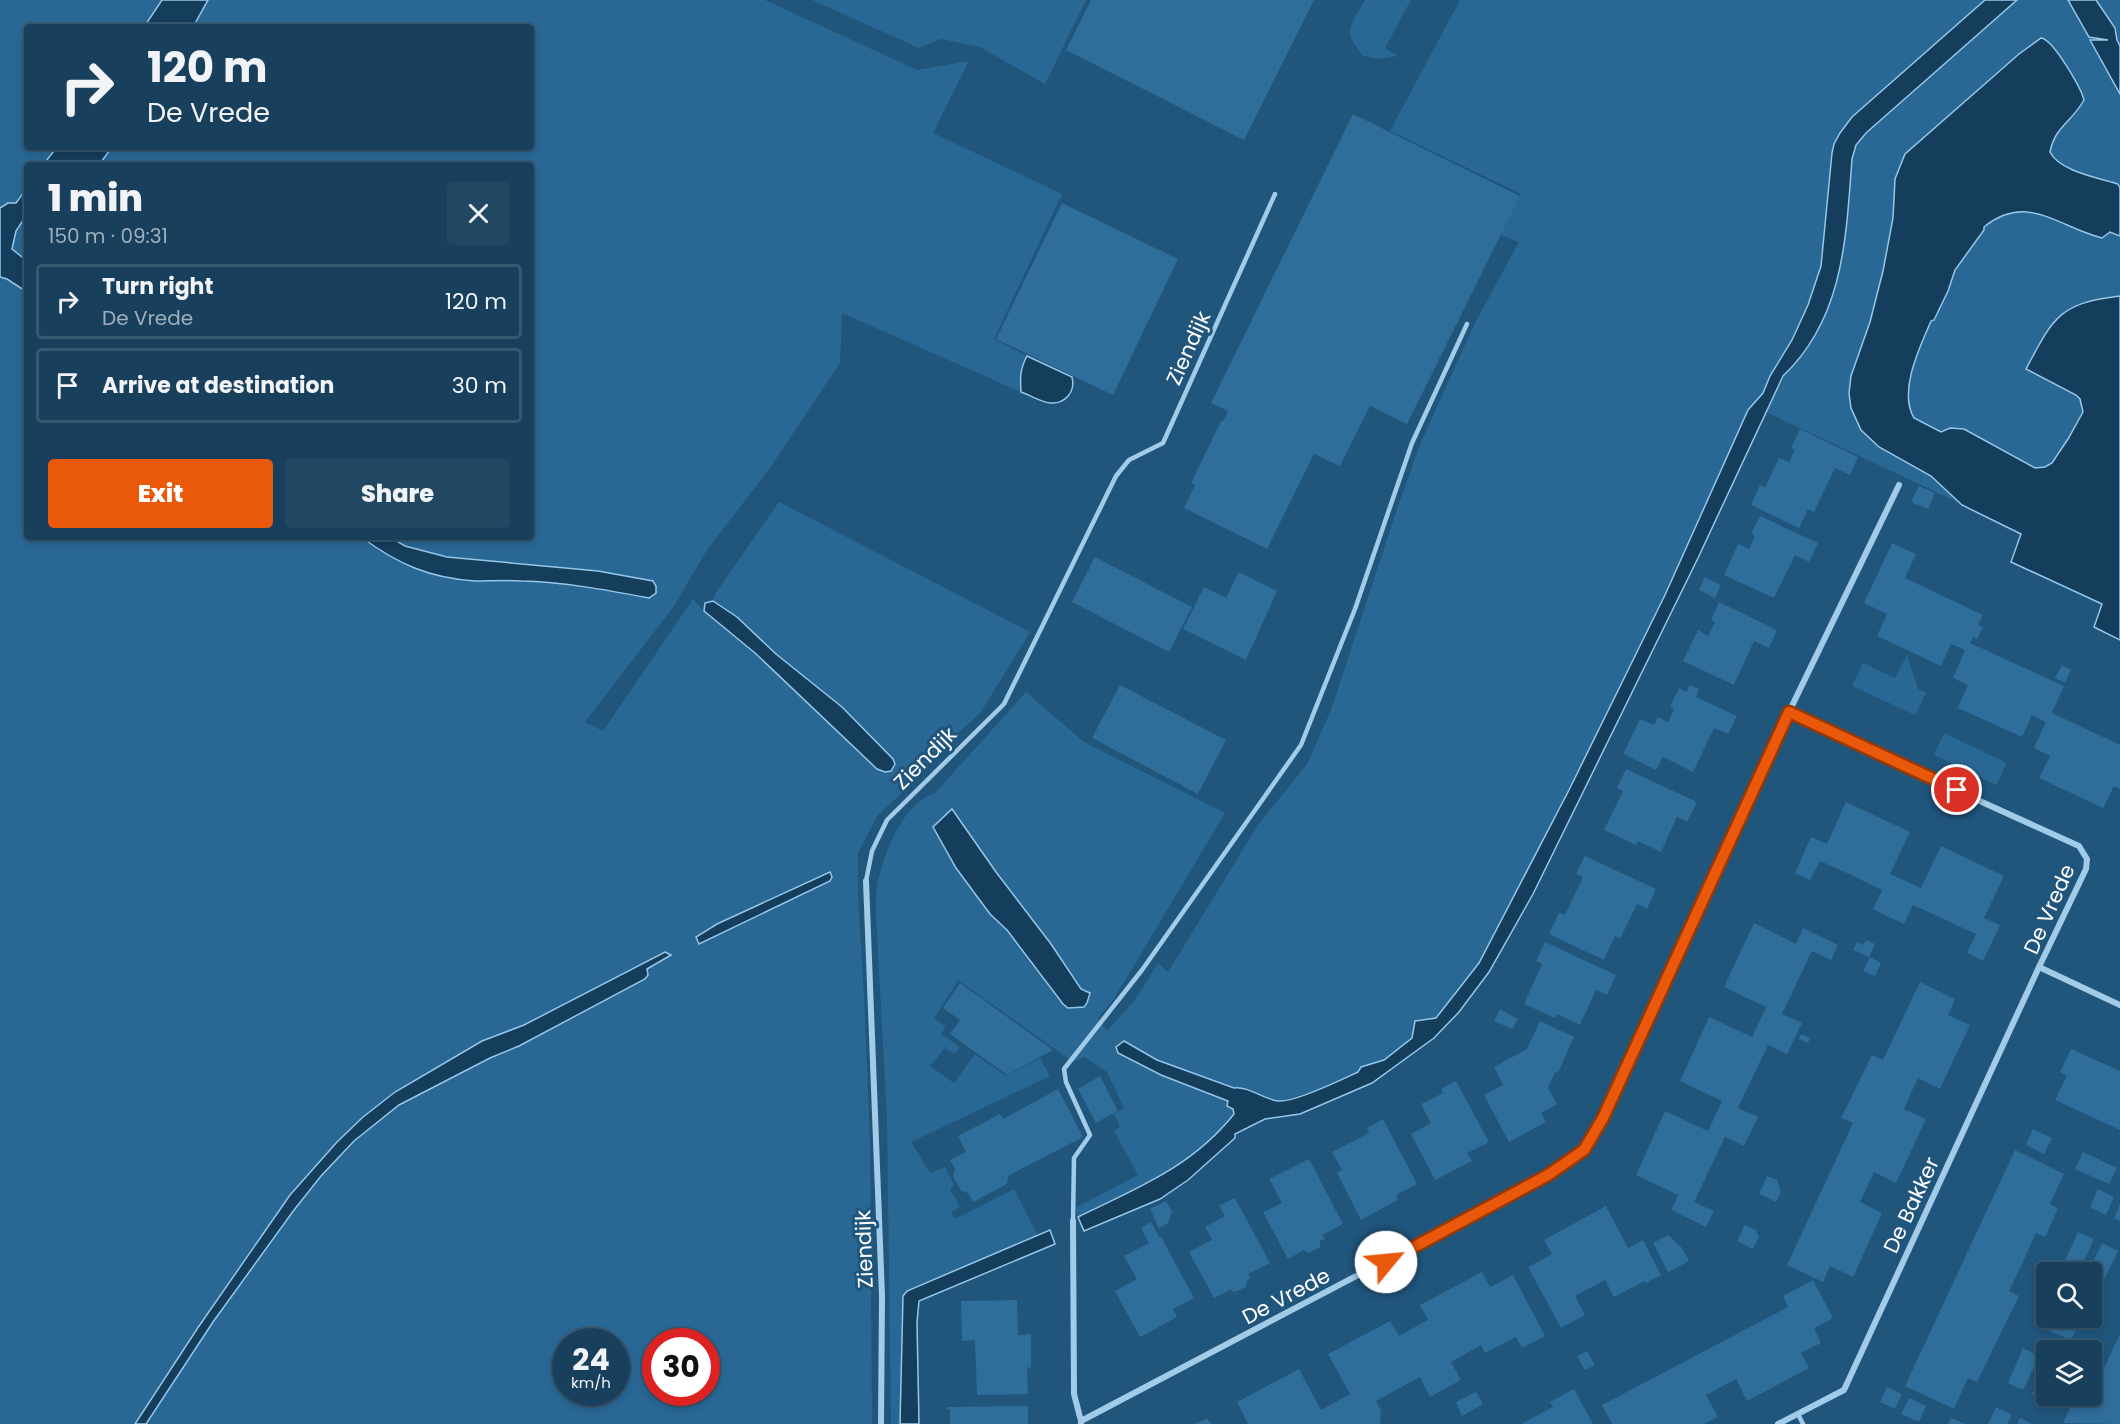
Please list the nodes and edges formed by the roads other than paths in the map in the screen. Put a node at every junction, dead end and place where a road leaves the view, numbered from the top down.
1 (1275, 194) dead end
2 (1467, 324) dead end
3 (1899, 485) dead end
4 (1789, 712) junction
5 (866, 881) joint
6 (2039, 967) junction
7 (2120, 1005) edge
8 (1073, 1221) joint
9 (1797, 1414) junction
10 (1081, 1423) edge
11 (881, 1424) edge
12 (1778, 1424) edge
13 (1803, 1424) edge

1 - 5 lane, Ziendijk
2 - 8 lane
3 - 4 street, De Vrede
4 - 6 street, De Vrede
4 - 10 street, De Vrede
5 - 11 street, Ziendijk
6 - 7 street, De Vrede
6 - 9 street, De Bakker
8 - 10 street, De Vrede
9 - 12 street, De Bakker
9 - 13 lane

